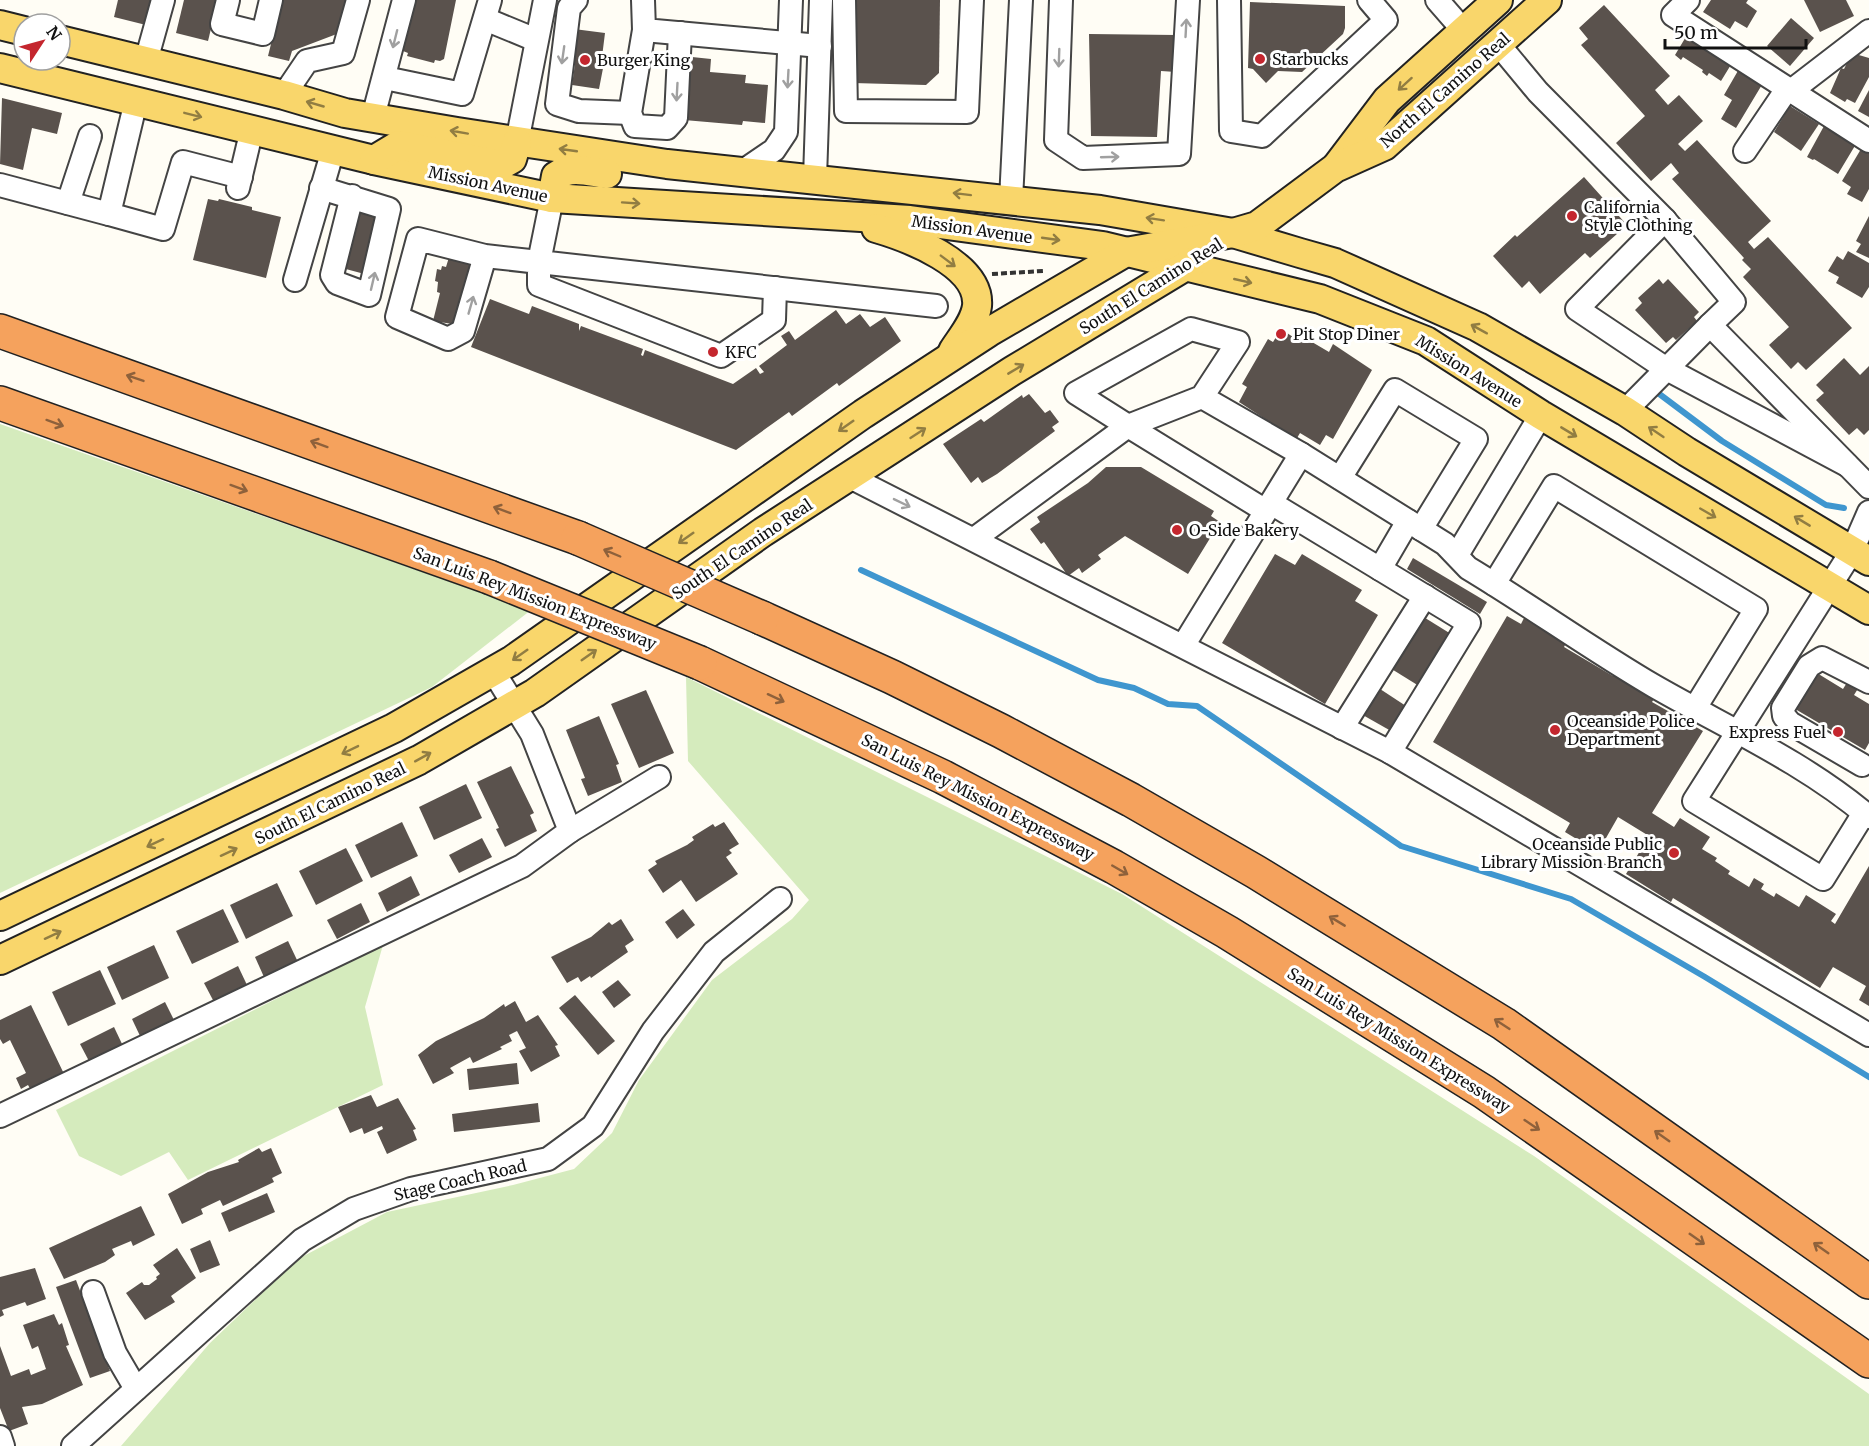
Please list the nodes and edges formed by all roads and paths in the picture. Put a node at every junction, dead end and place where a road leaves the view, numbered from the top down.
1 (163, 0) edge
2 (228, 0) edge
3 (271, 0) edge
4 (357, 0) edge
5 (404, 0) edge
6 (545, 0) edge
7 (576, 0) edge
8 (643, 0) edge
9 (791, 0) edge
10 (821, 0) edge
11 (844, 0) edge
12 (972, 0) edge
13 (1021, 0) edge
14 (1061, 0) edge
15 (1188, 0) edge
16 (1229, 0) edge
17 (1370, 0) edge
18 (1437, 0) edge
19 (1498, 0) edge
20 (1525, 0) edge
21 (1547, 0) edge
22 (1680, 8) edge
23 (488, 10) edge
24 (1470, 17) edge
25 (644, 30) junction
26 (1869, 31) edge
27 (680, 33) junction
28 (536, 40) junction
29 (72, 43) edge
30 (790, 44) junction
31 (1499, 45) junction
32 (820, 46) junction
33 (146, 62) junction
34 (0, 68) edge
35 (211, 78) junction
36 (386, 78) junction
37 (70, 85) junction
38 (1789, 90) junction
39 (284, 95) junction
40 (136, 100) junction
41 (630, 112) junction
42 (373, 117) junction
43 (252, 129) junction
44 (1399, 133) junction
45 (90, 136) dead end
46 (1869, 141) edge
47 (517, 142) junction
48 (333, 150) junction
49 (1745, 151) dead end
50 (374, 160) junction
51 (667, 164) junction
52 (1335, 168) junction
53 (743, 171) junction
54 (815, 178) junction
55 (0, 185) edge
56 (321, 188) junction
57 (352, 196) dead end
58 (552, 198) junction
59 (1011, 200) junction
60 (68, 203) junction
61 (700, 208) junction
62 (109, 214) junction
63 (837, 215) junction
64 (1665, 220) junction
65 (1233, 233) junction
66 (1126, 252) junction
67 (485, 256) junction
68 (540, 262) junction
69 (1186, 267) junction
70 (1043, 271) dead end
71 (991, 274) dead end
72 (296, 280) dead end
73 (775, 288) junction
74 (936, 306) dead end
75 (1710, 324) junction
76 (0, 331) edge
77 (949, 358) junction
78 (1665, 368) junction
79 (1202, 397) junction
80 (0, 404) edge
81 (1625, 411) junction
82 (1541, 415) junction
83 (1128, 426) junction
84 (1301, 454) junction
85 (1847, 465) junction
86 (850, 477) junction
87 (1340, 478) junction
88 (1869, 487) edge
89 (1268, 507) junction
90 (1869, 512) edge
91 (1415, 525) junction
92 (974, 539) junction
93 (1457, 555) junction
94 (1860, 556) edge
95 (1380, 569) junction
96 (1494, 584) junction
97 (1830, 586) junction
98 (1425, 596) junction
99 (1869, 610) edge
100 (1183, 646) junction
101 (494, 671) junction
102 (1869, 682) edge
103 (516, 704) junction
104 (1695, 708) junction
105 (1342, 728) junction
106 (1799, 728) junction
107 (1738, 730) junction
108 (1390, 752) junction
109 (1780, 756) junction
110 (1866, 759) edge
111 (659, 777) dead end
112 (1844, 798) junction
113 (1867, 815) edge
114 (570, 831) junction
115 (780, 899) dead end
116 (0, 916) edge
117 (0, 960) edge
118 (1869, 1035) edge
119 (0, 1116) edge
120 (1869, 1282) edge
121 (93, 1292) dead end
122 (1869, 1361) edge
123 (136, 1389) junction
124 (0, 1437) edge
125 (3, 1446) edge
126 (73, 1446) edge

1 - 33 street
2 - 3 street
4 - 39 street
5 -> 36 street
6 - 28 street
7 -> 41 street
8 - 25 street
9 - 30 street
10 - 32 street
11 - 12 street
13 - 59 street
14 -> 15 street
16 - 17 street
18 - 24 street
19 - 24 main road, North El Camino Real
20 - 31 main road
21 - 31 main road, North El Camino Real
22 - 38 street
23 - 28 street
23 - 36 street
24 - 44 main road
24 -> 52 main road, North El Camino Real
25 - 27 street
25 - 41 street
26 - 38 street
27 - 30 street
27 -> 41 street
28 - 47 street
29 - 33 main road, Mission Avenue
30 - 32 street
30 -> 53 street
31 - 44 main road, North El Camino Real
31 - 64 street
32 - 54 street
33 - 35 main road, Mission Avenue
33 - 37 main road
34 - 37 main road, Mission Avenue
35 - 39 main road, Mission Avenue
35 - 40 main road
36 - 42 street
37 - 40 main road, Mission Avenue
38 - 46 street
38 - 49 street
42 -> 39 main road, Mission Avenue
40 -> 43 main road, Mission Avenue
40 - 62 street
47 -> 42 main road, Mission Avenue
43 - 48 main road, Mission Avenue
43 - 62 street
44 - 52 main road, North El Camino Real
45 - 60 street
47 - 50 main road
51 -> 47 main road, Mission Avenue
48 - 50 main road, Mission Avenue
48 - 56 street
50 - 58 main road, Mission Avenue
51 - 53 main road, Mission Avenue
51 - 58 main road
52 - 65 main road, North El Camino Real
53 - 54 main road, Mission Avenue
59 -> 54 main road, Mission Avenue
54 - 61 main road
55 - 60 street
56 - 57 street
56 - 72 street
58 -> 61 main road, Mission Avenue
58 - 68 street
65 -> 59 main road, Mission Avenue
60 - 62 street
61 - 63 main road, Mission Avenue
63 -> 66 main road, Mission Avenue
63 -> 77 main road
64 - 75 street
64 - 78 street
65 - 66 main road, South El Camino Real
65 - 69 main road, South El Camino Real
81 -> 65 main road, Mission Avenue
66 - 69 main road, Mission Avenue
66 - 77 main road, South El Camino Real
67 -> 67 street
67 - 68 street
68 - 73 street
68 - 73 street
69 -> 82 main road, Mission Avenue
86 -> 69 main road, South El Camino Real
70 - 71 path
73 - 74 street
75 - 78 street
75 - 85 street
120 -> 76 highway, bridge
77 -> 101 main road, South El Camino Real
78 - 81 street
78 - 85 street
79 - 83 street
79 - 83 street
79 - 84 street
80 -> 122 highway, San Luis Rey Mission Expressway, bridge
94 -> 81 main road, Mission Avenue
82 - 93 street
82 -> 97 main road, Mission Avenue
83 - 89 street
83 - 92 street
84 - 87 street
84 - 89 street
85 - 88 street
86 -> 92 street
103 -> 86 main road, South El Camino Real
87 - 91 street
87 - 91 street
89 - 95 street
89 - 100 street
90 - 94 street
91 - 93 street
91 - 95 street
92 - 100 street
93 - 96 street
94 - 97 street
95 - 98 street
96 - 104 street
96 - 104 street
97 - 99 main road, Mission Avenue
97 - 107 street
98 - 105 street
98 - 108 street
100 - 105 street
101 - 103 street
101 -> 116 main road, South El Camino Real
102 - 106 street
103 - 114 street
117 -> 103 main road, South El Camino Real
104 - 107 street
105 - 108 street
106 - 109 street
106 - 110 street
107 - 109 street
107 - 113 street
108 - 118 street
109 - 112 street
110 - 112 street
111 - 114 street
112 - 113 street
114 - 119 street
115 - 123 street, Stage Coach Road
121 - 123 street
123 - 126 street, Stage Coach Road
124 - 125 street

